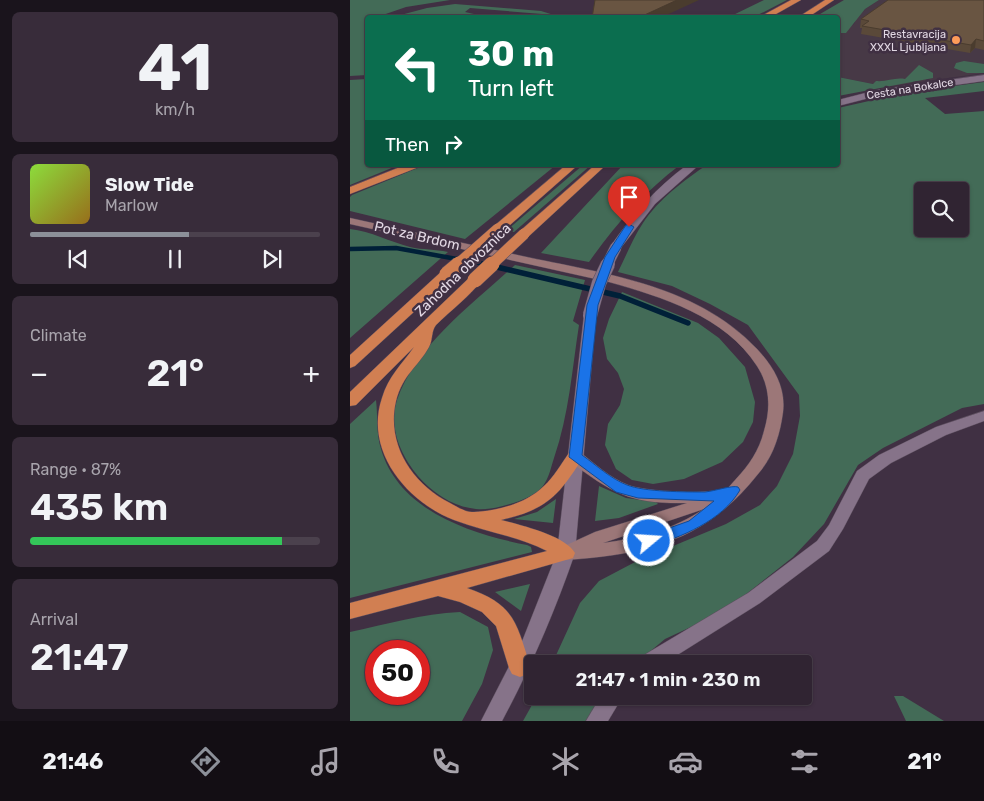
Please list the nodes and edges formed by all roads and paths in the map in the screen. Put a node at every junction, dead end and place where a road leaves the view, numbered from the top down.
1 (797, 0) edge
2 (808, 0) edge
3 (830, 0) edge
4 (768, 15) edge
5 (783, 15) edge
6 (806, 15) edge
7 (984, 78) edge
8 (840, 103) edge
9 (410, 167) edge
10 (571, 167) edge
11 (600, 167) edge
12 (691, 167) edge
13 (350, 191) edge
14 (350, 221) edge
15 (427, 326) junction
16 (350, 363) edge
17 (350, 401) edge
18 (984, 416) edge
19 (575, 457) junction
20 (727, 493) junction
21 (472, 520) junction
22 (566, 553) junction
23 (439, 588) junction
24 (350, 611) edge
25 (661, 655) edge
26 (520, 668) junction
27 (607, 705) edge
28 (491, 721) edge
29 (596, 721) edge

1 - 4 highway
2 - 5 highway
3 - 6 highway
7 - 8 street, Cesta na Bokalce
9 - 13 highway
10 - 16 highway, Zahodna obvoznica, bridge
11 - 15 highway, Zahodna obvoznica, bridge
12 - 19 street, bridge
14 - 20 main road, Pot za Brdom
15 - 17 highway, Zahodna obvoznica
15 - 21 highway
18 - 25 street
19 - 20 main road
19 - 21 highway
19 - 22 street
20 - 22 main road, Pot za Brdom
21 - 22 highway
22 - 23 highway
22 - 26 street
23 - 24 highway
23 - 26 highway
26 - 28 street
27 - 29 street

